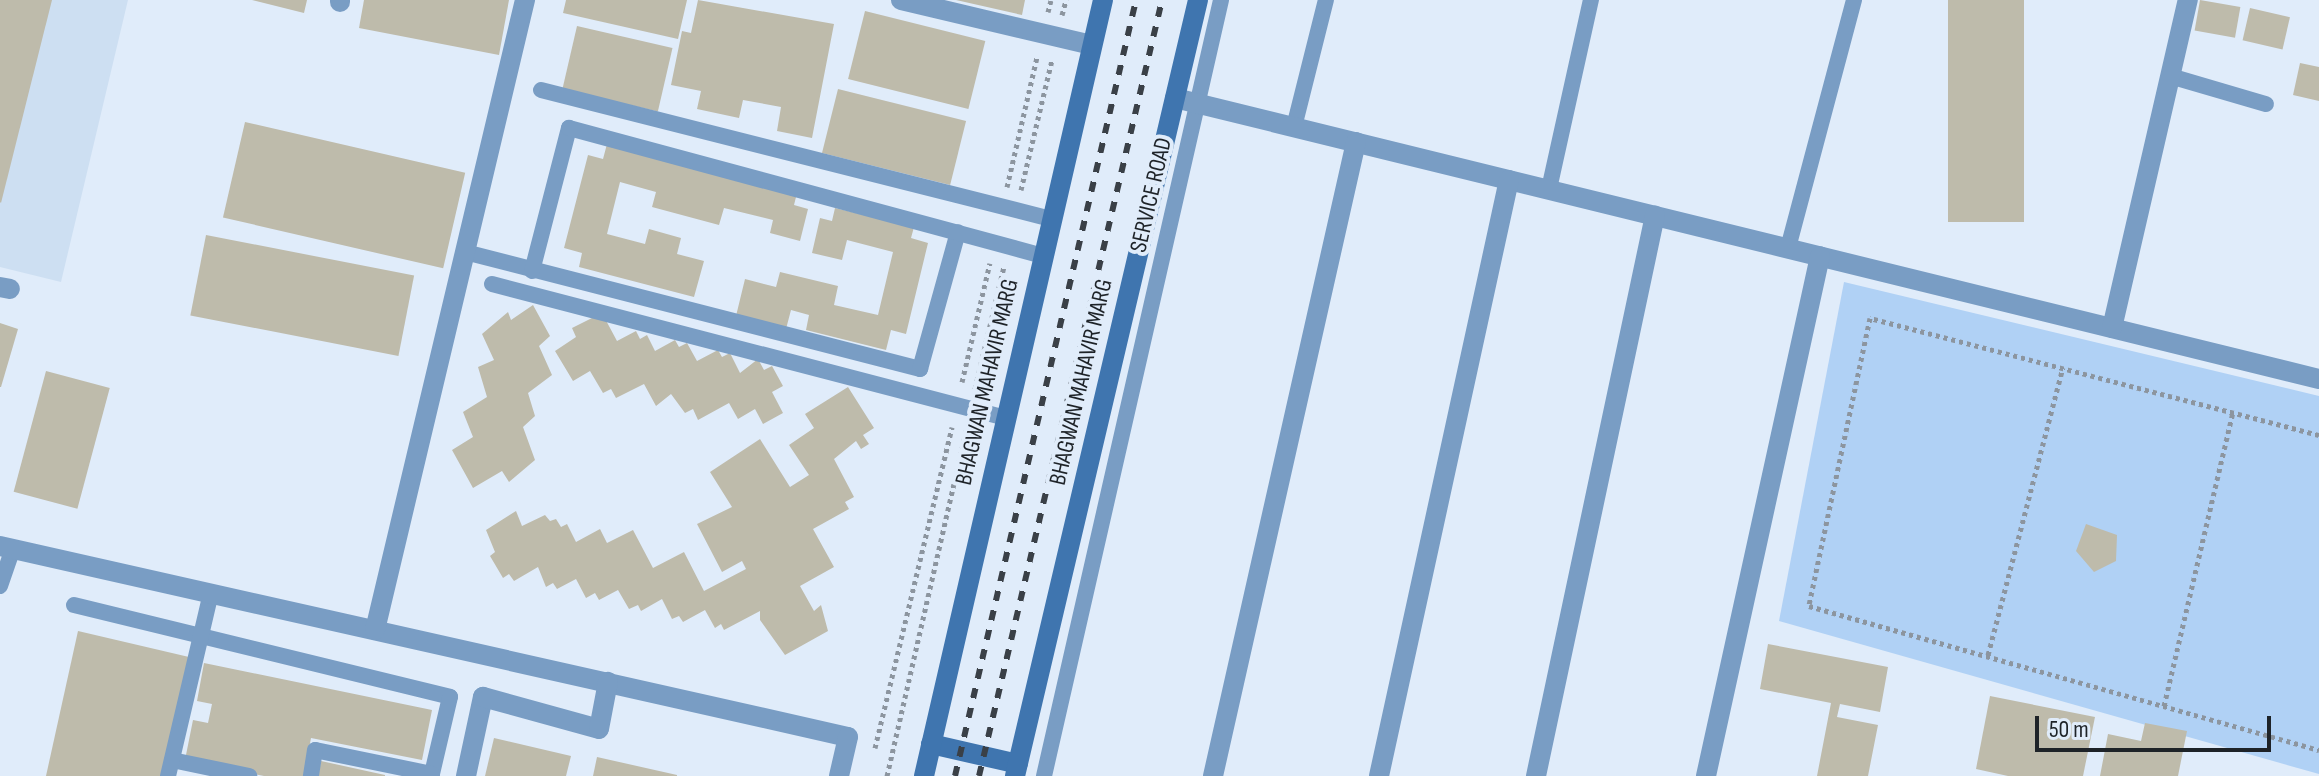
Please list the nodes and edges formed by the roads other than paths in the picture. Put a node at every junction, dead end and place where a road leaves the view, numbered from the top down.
1 (525, 0) edge
2 (901, 0) edge
3 (1103, 0) edge
4 (1198, 0) edge
5 (1221, 0) edge
6 (1326, 0) edge
7 (1591, 0) edge
8 (1854, 0) edge
9 (2188, 0) edge
10 (1092, 45) junction
11 (2170, 76) junction
12 (541, 90) dead end
13 (1175, 98) junction
14 (1196, 103) junction
15 (2266, 104) dead end
16 (1294, 127) junction
17 (1356, 142) junction
18 (1509, 180) junction
19 (1549, 189) junction
20 (1655, 215) junction
21 (1051, 219) junction
22 (958, 232) junction
23 (1788, 248) junction
24 (465, 252) junction
25 (1043, 256) junction
26 (1820, 256) junction
27 (532, 271) junction
28 (492, 284) dead end
29 (2112, 328) junction
30 (2319, 379) edge
31 (1006, 418) junction
32 (7, 547) edge
33 (1, 591) edge
34 (211, 593) junction
35 (74, 605) dead end
36 (375, 630) junction
37 (201, 636) junction
38 (608, 682) junction
39 (931, 744) junction
40 (170, 768) edge
41 (1016, 770) edge
42 (249, 776) edge
43 (311, 776) edge
44 (466, 776) edge
45 (839, 776) edge
46 (924, 776) edge
47 (1044, 776) edge
48 (1213, 776) edge
49 (1379, 776) edge
50 (1536, 776) edge
51 (1706, 776) edge

1 - 24 street
2 - 10 street
3 - 10 main road, BHAGWAN MAHAVIR MARG
4 - 13 main road, BHAGWAN MAHAVIR MARG
5 - 14 lane, SERVICE ROAD
6 - 16 lane
7 - 19 lane
8 - 23 lane
9 - 11 street
10 - 21 main road, BHAGWAN MAHAVIR MARG
11 - 15 lane
11 - 29 street
12 - 21 lane
13 - 14 street
13 - 41 main road, BHAGWAN MAHAVIR MARG
14 - 16 street
14 - 47 lane, SERVICE ROAD
16 - 17 street
17 - 18 street
17 - 48 street
18 - 19 street
18 - 49 street
19 - 20 street
20 - 23 street
20 - 50 street
21 - 25 main road, BHAGWAN MAHAVIR MARG
22 - 25 lane
22 - 27 lane
22 - 27 lane
23 - 26 street
24 - 27 lane
24 - 36 street
25 - 31 main road, BHAGWAN MAHAVIR MARG
26 - 29 street
26 - 51 street
28 - 31 lane
29 - 30 street
31 - 39 main road, BHAGWAN MAHAVIR MARG
32 - 33 lane
32 - 34 street
34 - 36 street
34 - 37 lane
35 - 37 lane
36 - 38 street
37 - 40 lane
37 - 43 lane
38 - 44 street
38 - 45 street
39 - 41 main road
39 - 46 main road, BHAGWAN MAHAVIR MARG
40 - 42 lane

